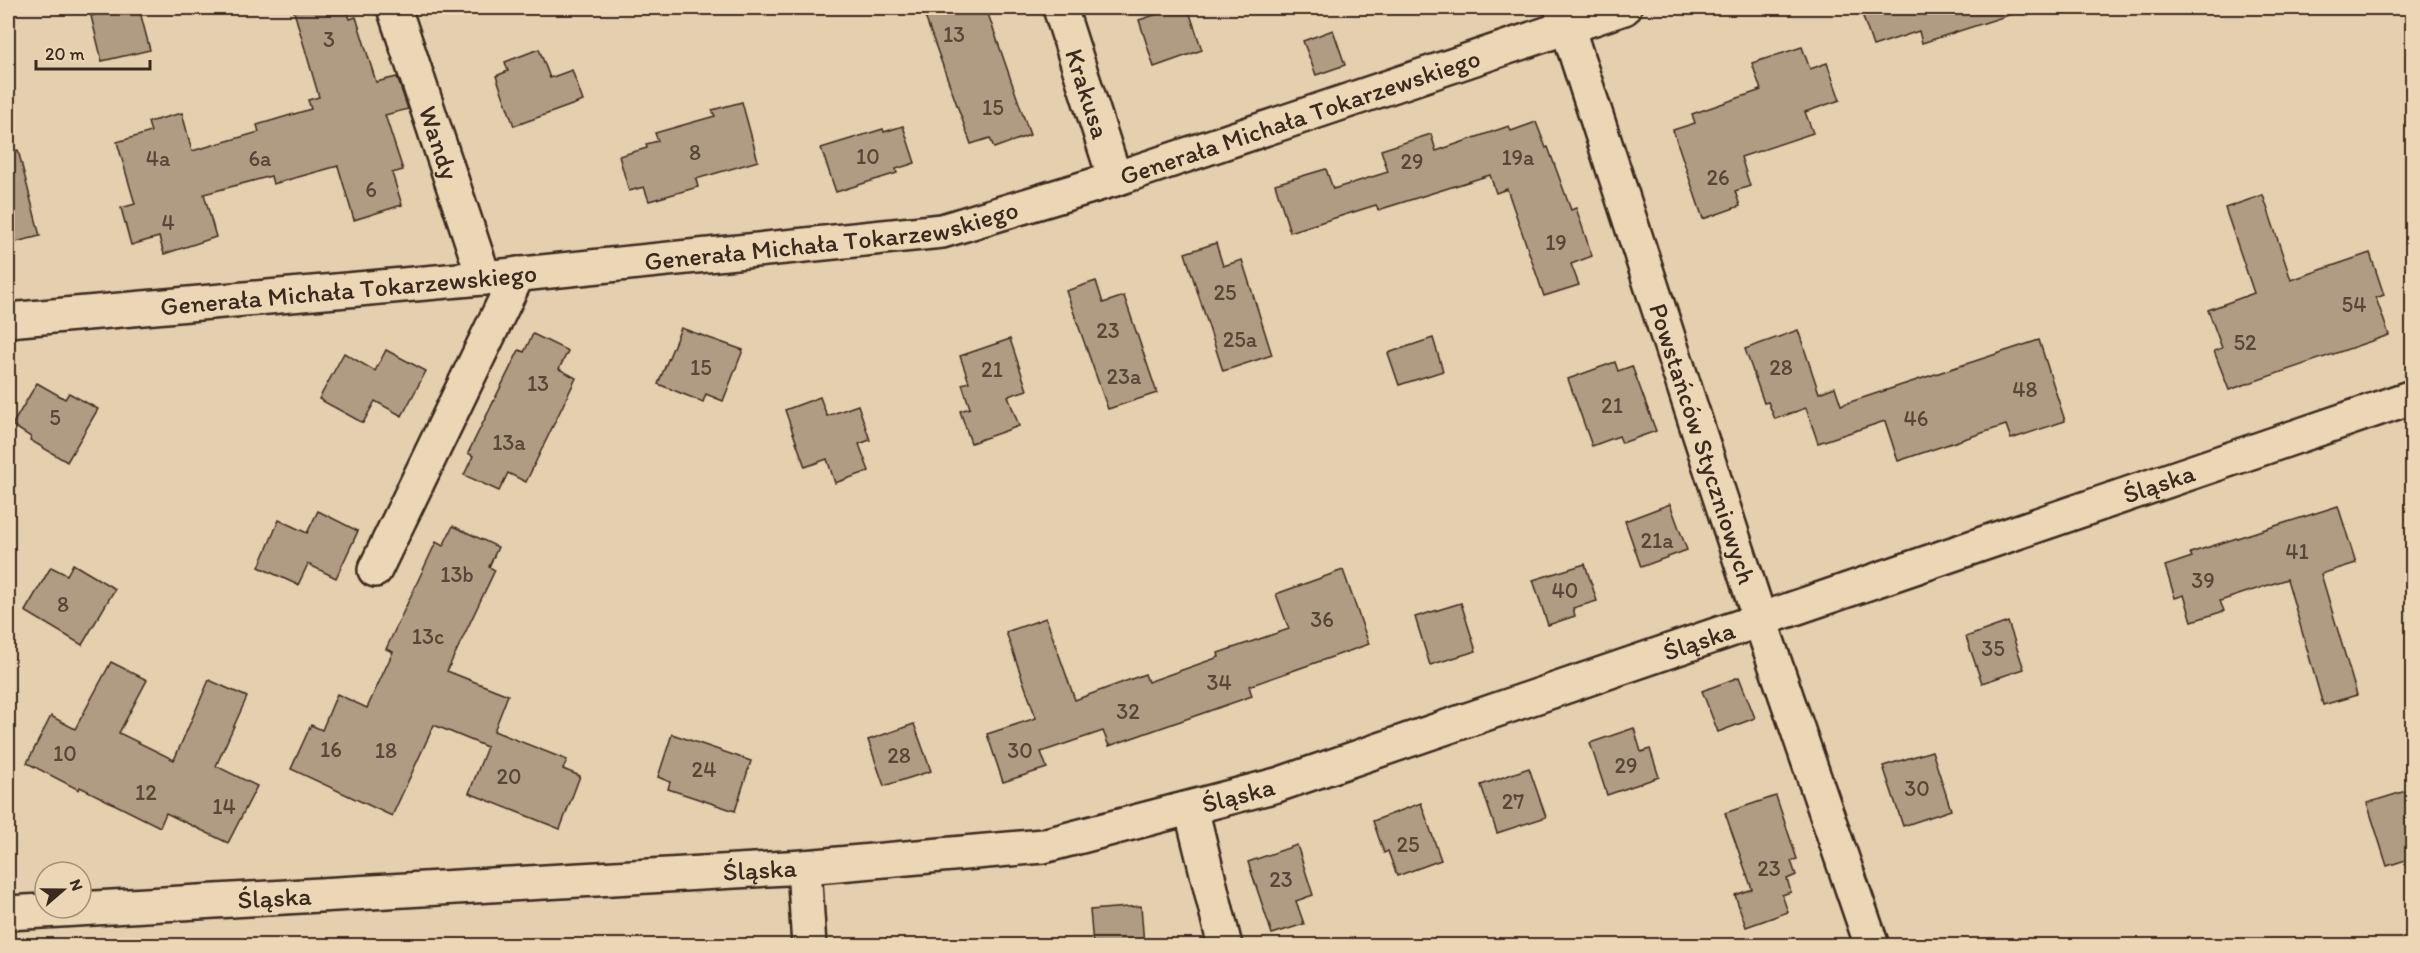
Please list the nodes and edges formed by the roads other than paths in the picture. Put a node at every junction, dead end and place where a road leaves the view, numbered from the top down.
1 (394, 8) edge
2 (1059, 8) edge
3 (1624, 8) edge
4 (1564, 17) edge
5 (1115, 179) junction
6 (498, 276) junction
7 (8, 320) edge
8 (2412, 397) edge
9 (402, 466) dead end
10 (375, 570) dead end
11 (1760, 620) junction
12 (1191, 808) junction
13 (804, 867) junction
14 (8, 913) edge
15 (809, 945) edge
16 (1225, 945) edge
17 (1872, 945) edge

1 - 6 street, Wandy
2 - 5 street, Krakusa
3 - 4 street, Generała Michała Tokarzewskiego
4 - 5 street, Generała Michała Tokarzewskiego
4 - 11 street, Powstańców Styczniowych
5 - 6 street, Generała Michała Tokarzewskiego
6 - 7 street, Generała Michała Tokarzewskiego
6 - 9 street
6 - 10 street
8 - 11 street, Śląska
11 - 12 street, Śląska
11 - 17 street, Powstańców Styczniowych
12 - 13 street, Śląska
12 - 16 street
13 - 14 street, Śląska
13 - 15 street

